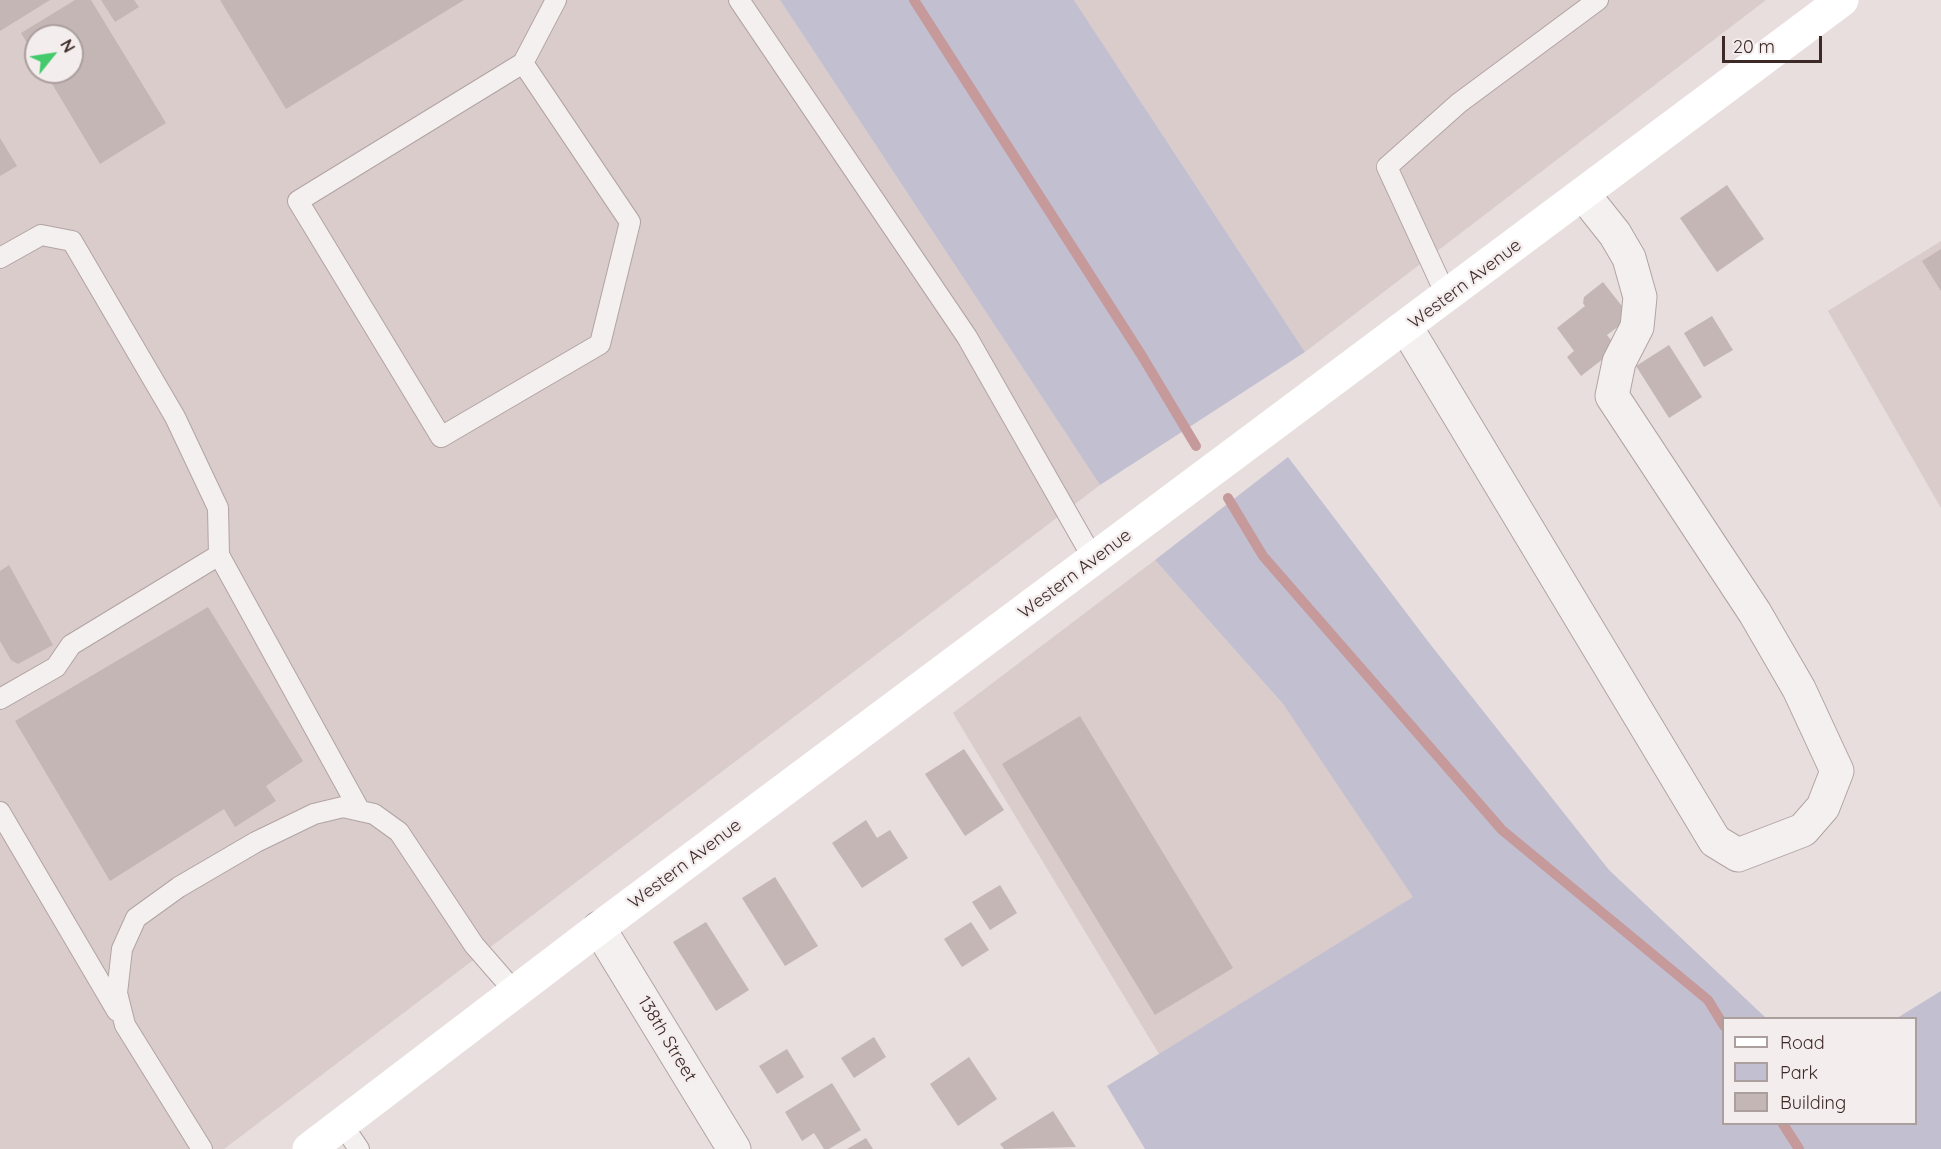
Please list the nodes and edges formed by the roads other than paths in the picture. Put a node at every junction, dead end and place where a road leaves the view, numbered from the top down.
1 (556, 0) edge
2 (739, 0) edge
3 (1598, 0) edge
4 (1830, 4) edge
5 (523, 63) junction
6 (1584, 195) junction
7 (0, 258) edge
8 (1447, 297) junction
9 (1406, 327) junction
10 (219, 555) junction
11 (1094, 560) junction
12 (0, 699) edge
13 (360, 810) junction
14 (0, 812) edge
15 (599, 928) junction
16 (515, 992) junction
17 (125, 1025) junction
18 (350, 1137) edge
19 (202, 1149) edge
20 (309, 1149) edge
21 (734, 1149) edge

1 - 5 lane
2 - 11 lane
3 - 8 lane
4 - 6 main road, Western Avenue
5 - 5 lane
6 - 8 main road, Western Avenue
6 - 9 street
7 - 10 lane
8 - 9 main road, Western Avenue
9 - 11 main road, Western Avenue
10 - 12 lane
10 - 13 lane
11 - 15 main road, Western Avenue
13 - 16 lane
13 - 17 lane
14 - 17 lane
15 - 16 main road, Western Avenue
15 - 21 street, 138th Street
16 - 18 main road, Western Avenue
17 - 19 lane
18 - 20 main road, Western Avenue

